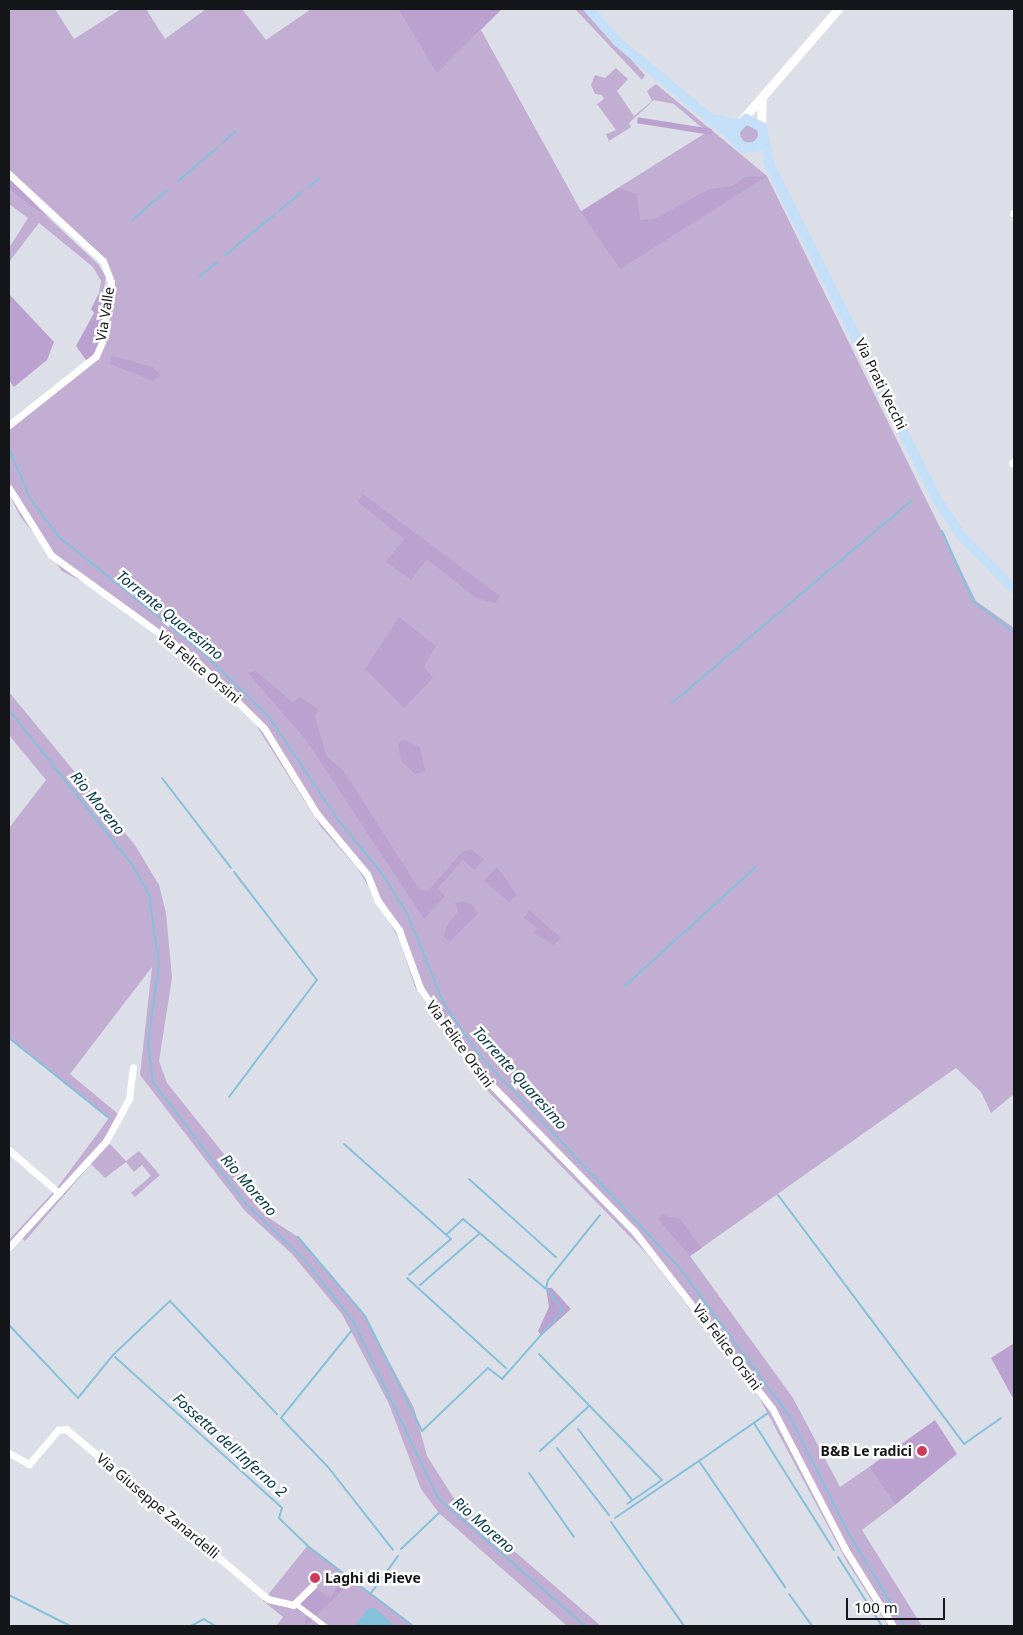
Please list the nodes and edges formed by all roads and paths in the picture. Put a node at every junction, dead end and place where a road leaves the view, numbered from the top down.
1 (590, 9) edge
2 (838, 9) edge
3 (764, 92) junction
4 (708, 119) junction
5 (739, 122) junction
6 (761, 125) junction
7 (764, 138) junction
8 (735, 139) junction
9 (749, 148) junction
10 (769, 164) junction
11 (9, 174) edge
12 (9, 425) edge
13 (9, 488) edge
14 (1013, 588) edge
15 (133, 1067) dead end
16 (9, 1150) edge
17 (59, 1193) junction
18 (9, 1247) edge
19 (9, 1453) edge
20 (313, 1586) dead end
21 (296, 1604) junction
22 (325, 1626) edge
23 (893, 1626) edge

1 - 4 main road, Via Prati Vecchi
2 - 3 street
3 - 5 street
3 - 6 street
4 - 5 main road
4 - 8 main road, Via Prati Vecchi
5 - 6 main road
5 - 8 main road
6 - 7 main road, Via Prati Vecchi
7 - 9 main road
7 - 10 main road, Via Prati Vecchi
8 - 9 main road, Via Prati Vecchi
9 - 10 main road, Via Prati Vecchi
10 - 14 main road, Via Prati Vecchi
11 - 12 street, Via Valle
13 - 23 street, Via Felice Orsini
15 - 17 street
16 - 17 street
17 - 18 street
19 - 21 street, Via Giuseppe Zanardelli
20 - 21 street
21 - 22 street

